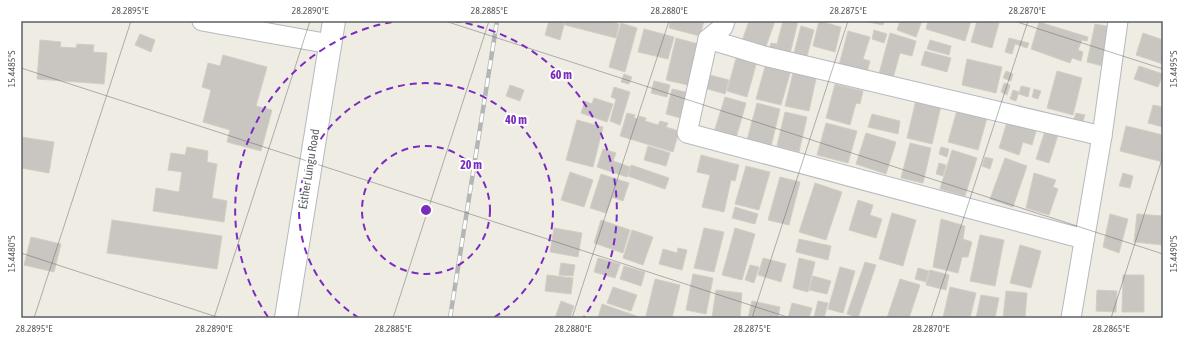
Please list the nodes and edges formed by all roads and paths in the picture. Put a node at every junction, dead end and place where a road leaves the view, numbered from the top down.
1 (202, 21) edge
2 (334, 21) edge
3 (725, 21) edge
4 (1118, 21) edge
5 (708, 39) junction
6 (330, 44) junction
7 (1102, 136) junction
8 (1084, 239) junction
9 (286, 318) edge
10 (1071, 318) edge

1 - 6 street
2 - 6 street, Esther Lungu Road
3 - 5 street
4 - 7 street
5 - 7 street
5 - 8 street
6 - 9 street, Esther Lungu Road
7 - 8 street
8 - 10 street

